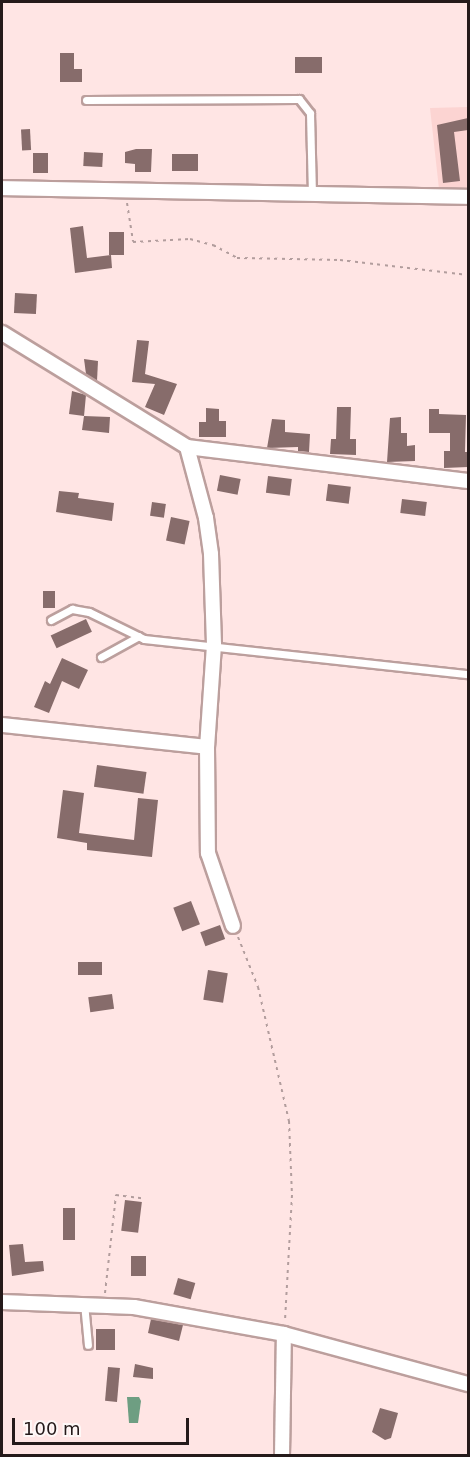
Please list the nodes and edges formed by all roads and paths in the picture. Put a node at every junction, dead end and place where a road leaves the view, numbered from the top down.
1 (86, 100) dead end
2 (2, 188) edge
3 (125, 189) junction
4 (312, 193) junction
5 (468, 197) edge
6 (468, 275) edge
7 (2, 333) edge
8 (187, 447) junction
9 (468, 481) edge
10 (51, 620) dead end
11 (139, 636) junction
12 (214, 645) junction
13 (101, 657) dead end
14 (468, 674) edge
15 (2, 725) edge
16 (207, 747) junction
17 (234, 926) joint
18 (142, 1198) dead end
19 (2, 1302) edge
20 (84, 1303) junction
21 (104, 1305) junction
22 (284, 1334) junction
23 (88, 1346) dead end
24 (468, 1384) edge
25 (282, 1455) edge

1 - 4 lane
2 - 3 street
3 - 4 street
3 - 6 path
4 - 5 street
7 - 8 street
8 - 9 street
8 - 12 street
10 - 11 lane
11 - 12 lane
11 - 13 lane
12 - 14 lane
12 - 16 street
15 - 16 street
16 - 17 street
17 - 22 path
18 - 21 path
19 - 20 street
20 - 21 street
20 - 23 lane
21 - 22 street
22 - 24 street
22 - 25 street

